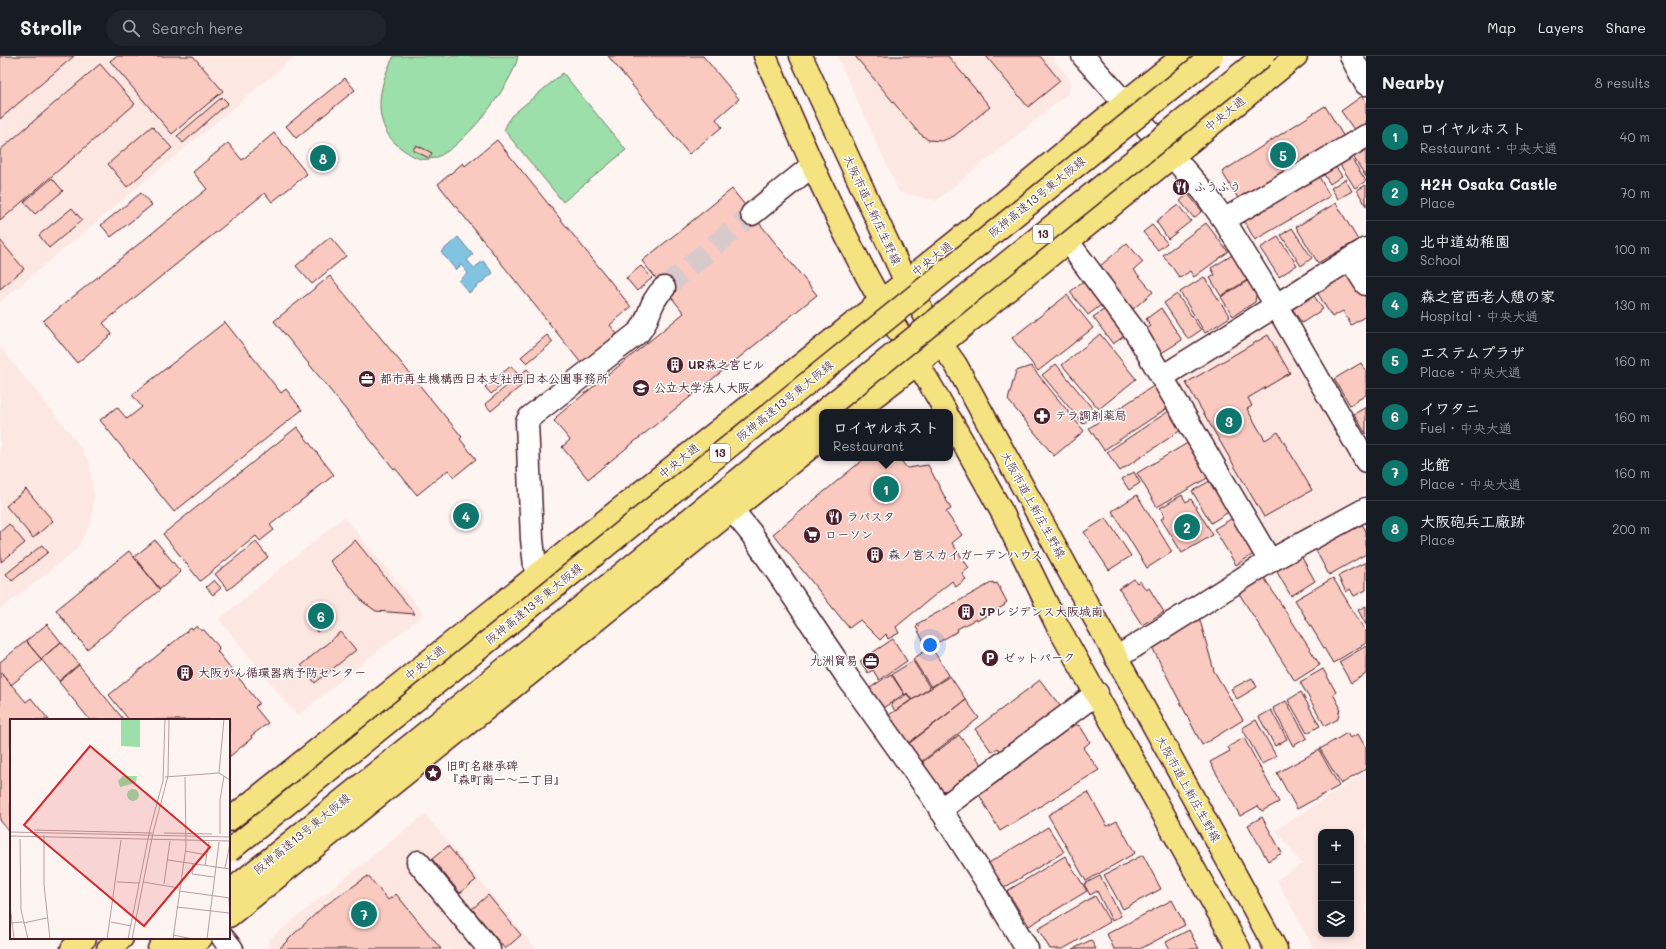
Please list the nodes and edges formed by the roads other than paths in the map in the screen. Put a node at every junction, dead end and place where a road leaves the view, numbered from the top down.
1 (765, 56) edge
2 (801, 56) edge
3 (1083, 56) edge
4 (1183, 56) edge
5 (1212, 56) edge
6 (1264, 56) edge
7 (1296, 56) edge
8 (1351, 56) edge
9 (1366, 84) edge
10 (1124, 103) junction
11 (1366, 136) edge
12 (1173, 157) junction
13 (813, 164) junction
14 (752, 214) tunnel mouth
15 (1224, 220) junction
16 (1068, 242) junction
17 (1358, 254) edge
18 (905, 280) junction
19 (1366, 284) edge
20 (664, 288) tunnel mouth
21 (880, 300) junction
22 (1276, 305) junction
23 (942, 344) junction
24 (918, 363) junction
25 (1162, 377) junction
26 (826, 409) edge
27 (858, 409) edge
28 (944, 409) edge
29 (819, 414) edge
30 (953, 424) edge
31 (819, 440) edge
32 (1366, 461) edge
33 (1366, 509) edge
34 (733, 511) junction
35 (1270, 561) junction
36 (536, 576) junction
37 (1116, 658) junction
38 (1097, 693) junction
39 (940, 810) junction
40 (230, 819) edge
41 (230, 850) edge
42 (418, 862) dead end
43 (230, 891) edge
44 (230, 915) edge
45 (84, 939) edge
46 (121, 939) edge
47 (172, 939) edge
48 (200, 939) edge
49 (224, 939) edge
50 (72, 949) edge
51 (108, 949) edge
52 (159, 949) edge
53 (188, 949) edge
54 (232, 949) edge
55 (489, 949) edge
56 (1027, 949) edge
57 (1239, 949) edge
58 (1276, 949) edge

1 - 13 main road
2 - 18 main road, 大阪市道上新庄生野線
3 - 10 street
4 - 10 main road, 中央大通
5 - 41 main road, 阪神高速13号東大阪線 / 13, bridge
6 - 26 main road, 阪神高速13号東大阪線 / 13, bridge
7 - 12 main road, 中央大通
8 - 9 street
10 - 12 street
10 - 18 main road, 中央大通
11 - 15 street
12 - 15 street
12 - 16 main road, 中央大通
13 - 14 street
13 - 21 main road
15 - 22 street
16 - 23 main road, 中央大通
16 - 25 street
17 - 19 street
17 - 22 street
18 - 21 main road, 中央大通
18 - 23 main road, 大阪市道上新庄生野線
20 - 36 street
21 - 24 main road
21 - 36 main road, 中央大通
22 - 25 street
22 - 32 street
23 - 24 main road, 中央大通
23 - 37 main road, 大阪市道上新庄生野線
24 - 27 main road, 中央大通
24 - 28 main road
25 - 35 street
29 - 43 main road, 阪神高速13号東大阪線 / 13
30 - 38 main road
31 - 34 main road
33 - 35 street
34 - 39 street
34 - 44 main road
35 - 37 street
36 - 40 main road, 中央大通
37 - 58 main road, 大阪市道上新庄生野線
38 - 39 street
38 - 57 main road
39 - 56 street
42 - 55 street
45 - 50 main road
46 - 51 main road
47 - 52 main road
48 - 53 main road
49 - 54 street

